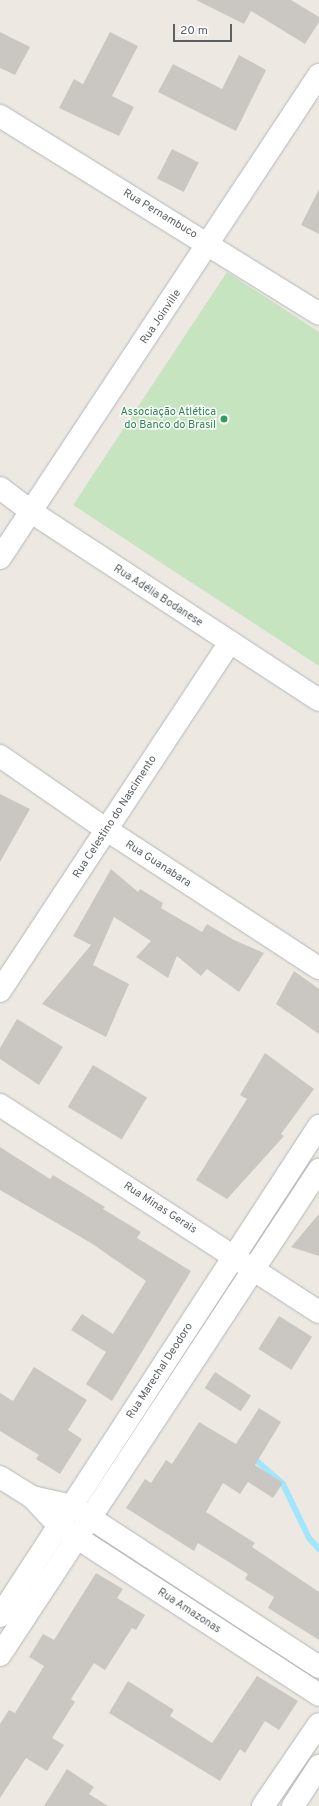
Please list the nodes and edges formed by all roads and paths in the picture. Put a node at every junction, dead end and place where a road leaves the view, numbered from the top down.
1 (319, 75) edge
2 (0, 116) edge
3 (207, 243) junction
4 (319, 314) edge
5 (0, 488) edge
6 (30, 511) junction
7 (0, 558) edge
8 (230, 642) junction
9 (319, 700) edge
10 (0, 756) edge
11 (107, 830) junction
12 (319, 968) edge
13 (0, 991) edge
14 (0, 1105) edge
15 (319, 1126) edge
16 (295, 1163) junction
17 (317, 1173) edge
18 (234, 1256) junction
19 (254, 1269) junction
20 (319, 1312) edge
21 (172, 1353) junction
22 (190, 1365) junction
23 (129, 1419) junction
24 (147, 1432) junction
25 (0, 1477) edge
26 (32, 1497) junction
27 (72, 1506) junction
28 (90, 1518) junction
29 (59, 1526) junction
30 (77, 1538) junction
31 (182, 1578) junction
32 (168, 1598) junction
33 (0, 1615) edge
34 (248, 1621) junction
35 (18, 1627) junction
36 (234, 1641) junction
37 (0, 1655) edge
38 (319, 1667) edge
39 (319, 1695) edge
40 (319, 1724) edge
41 (319, 1766) edge
42 (268, 1798) edge
43 (294, 1805) edge

1 - 3 street, Rua Joinville
2 - 3 street, Rua Pernambuco
3 - 4 street, Rua Pernambuco
3 - 6 street, Rua Joinville
5 - 6 street, Rua Adélia Bodanese
6 - 7 street, Rua Joinville
6 - 8 street, Rua Adélia Bodanese
8 - 9 street, Rua Adélia Bodanese
8 - 11 street, Rua Celestino do Nascimento
10 - 11 street, Rua Guanabara
11 - 12 street, Rua Guanabara
11 - 13 street, Rua Celestino do Nascimento
14 - 18 street, Rua Minas Gerais
15 - 16 street, Rua Marechal Deodoro
16 - 17 street
16 - 18 street, Rua Marechal Deodoro
17 - 19 street, Rua Marechal Deodoro
18 - 19 street, Rua Minas Gerais
18 - 21 street, Rua Marechal Deodoro
19 - 20 street, Rua Minas Gerais
19 - 22 street, Rua Marechal Deodoro
21 - 22 street
21 - 23 street, Rua Marechal Deodoro
22 - 24 street, Rua Marechal Deodoro
23 - 24 street
23 - 27 street, Rua Marechal Deodoro
24 - 28 street, Rua Marechal Deodoro
25 - 26 street
26 - 27 street
26 - 29 street, Rua Amazonas
27 - 28 street
27 - 29 street, Rua Marechal Deodoro
28 - 30 street, Rua Marechal Deodoro
28 - 31 street
29 - 30 street, Rua Amazonas
29 - 33 street, Rua Marechal Deodoro
30 - 32 street, Rua Amazonas
30 - 35 street, Rua Marechal Deodoro
31 - 32 street
31 - 34 street
32 - 36 street, Rua Amazonas
33 - 35 street
34 - 36 street
34 - 38 street
35 - 37 street, Rua Marechal Deodoro
36 - 39 street, Rua Amazonas
40 - 42 street
41 - 43 street
42 - 43 street

